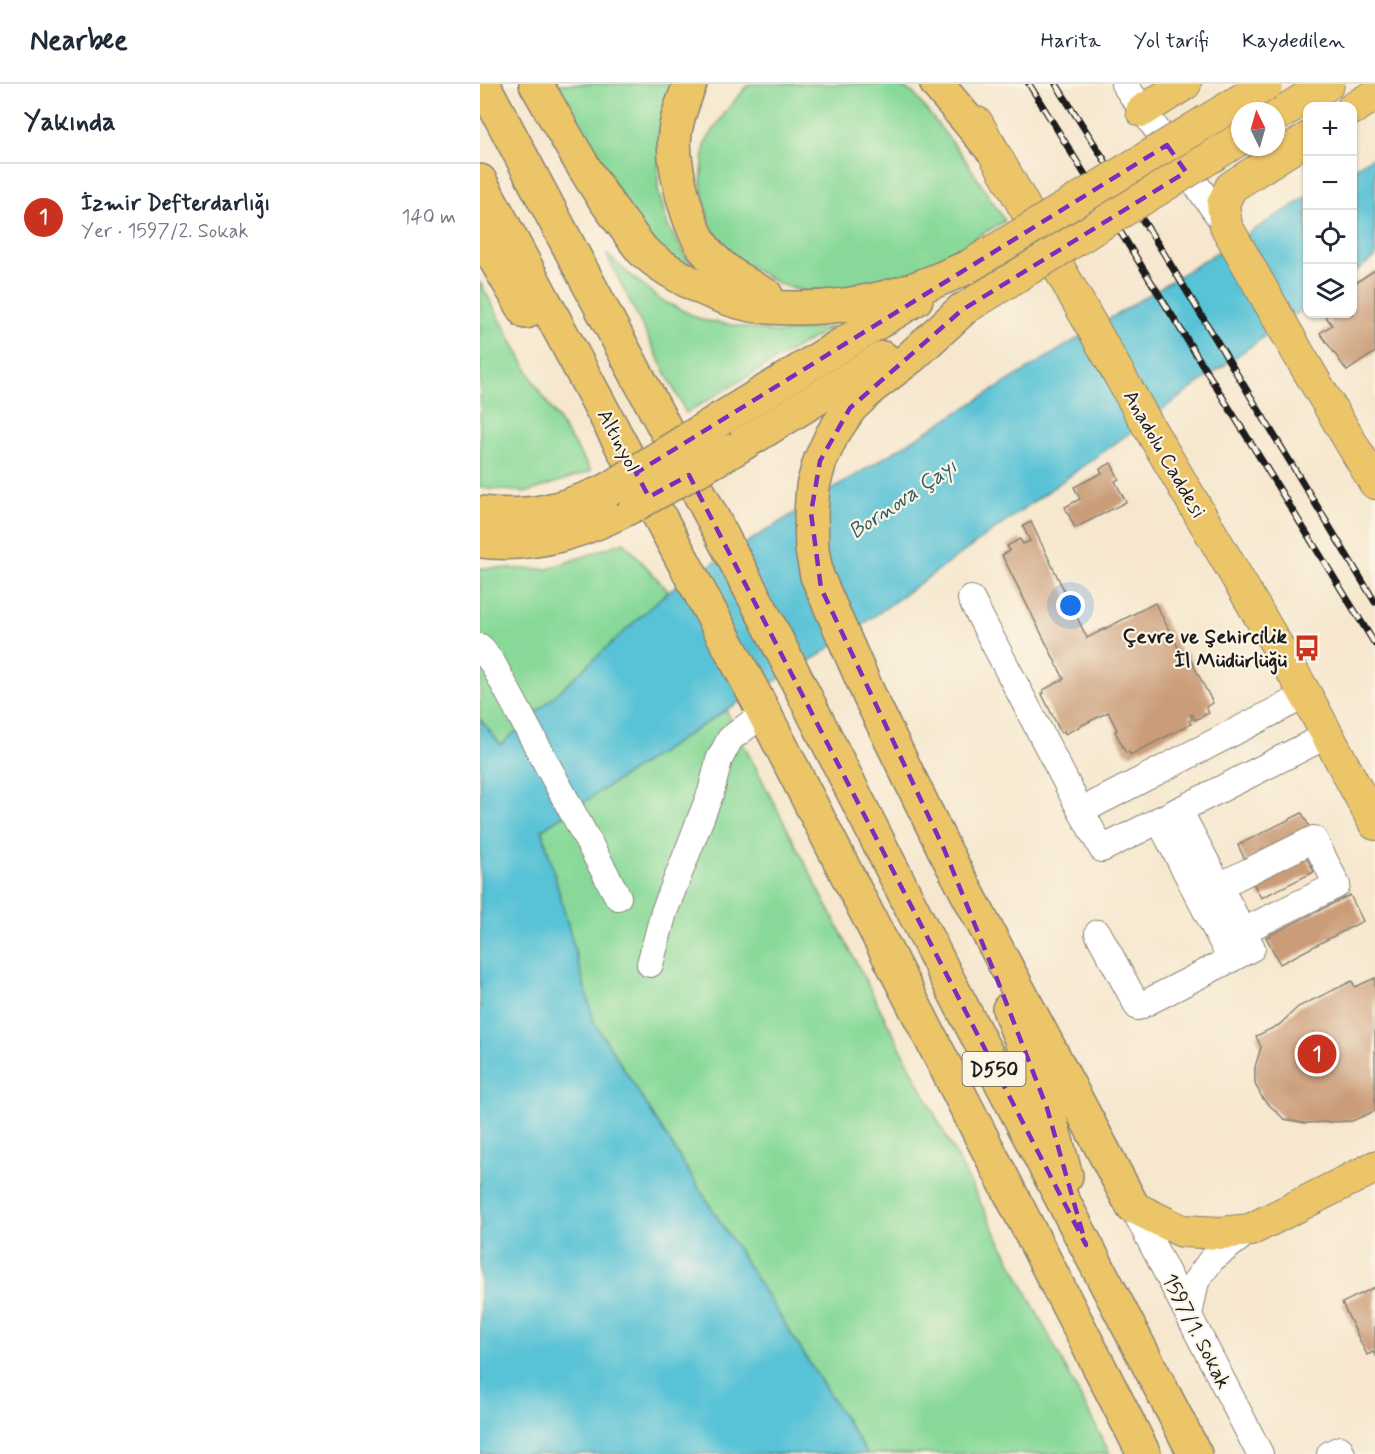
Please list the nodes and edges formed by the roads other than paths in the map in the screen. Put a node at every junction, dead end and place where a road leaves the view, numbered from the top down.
1 (483, 84) edge
2 (536, 84) edge
3 (690, 84) edge
4 (705, 84) edge
5 (937, 84) edge
6 (953, 84) edge
7 (1124, 84) edge
8 (1185, 84) edge
9 (1267, 84) edge
10 (1325, 86) edge
11 (1375, 95) edge
12 (1357, 107) edge
13 (1285, 110) edge
14 (1142, 111) junction
15 (677, 126) junction
16 (1303, 141) edge
17 (1231, 144) edge
18 (990, 147) junction
19 (480, 181) edge
20 (1226, 226) junction
21 (480, 233) edge
22 (966, 268) junction
23 (808, 308) junction
24 (962, 310) junction
25 (594, 393) junction
26 (1375, 483) edge
27 (480, 513) edge
28 (480, 541) edge
29 (971, 599) dead end
30 (487, 656) edge
31 (1306, 695) junction
32 (761, 706) junction
33 (1328, 735) junction
34 (1081, 811) junction
35 (1169, 815) junction
36 (1375, 824) edge
37 (944, 849) junction
38 (1219, 886) junction
39 (618, 897) dead end
40 (1243, 931) junction
41 (1098, 933) dead end
42 (1231, 959) junction
43 (650, 964) dead end
44 (1375, 1167) edge
45 (1133, 1207) junction
46 (1250, 1230) junction
47 (1086, 1245) junction
48 (1190, 1315) junction
49 (1144, 1454) edge
50 (1195, 1454) edge
51 (1260, 1454) edge
52 (1330, 1454) edge
53 (1342, 1454) edge

1 - 47 highway, D550
2 - 23 highway
3 - 15 highway
4 - 15 highway
5 - 18 highway
6 - 18 main road, Anadolu Caddesi
7 - 14 street
8 - 14 main road
9 - 22 main road, bridge
10 - 13 main road
11 - 12 main road
14 - 20 street
15 - 23 highway
16 - 20 main road
17 - 24 main road, bridge
18 - 31 main road, Anadolu Caddesi
19 - 25 highway, Altınyol
20 - 26 main road
21 - 25 highway
22 - 23 highway
22 - 27 highway, bridge
24 - 28 highway, bridge
24 - 37 highway
25 - 32 highway, Altınyol
29 - 34 street
30 - 39 street
31 - 33 main road, Anadolu Caddesi
31 - 34 street
32 - 43 street
32 - 49 highway, D550
33 - 35 street
33 - 36 main road, Anadolu Caddesi
34 - 35 street
35 - 38 street
35 - 42 street
37 - 45 highway
37 - 47 highway
38 - 40 street
38 - 40 street
40 - 42 street
41 - 42 street
44 - 46 main road
45 - 46 main road
45 - 48 street, 1597/1. Sokak
46 - 48 street
47 - 50 highway, D550
48 - 51 street, 1597/1. Sokak
52 - 53 street

